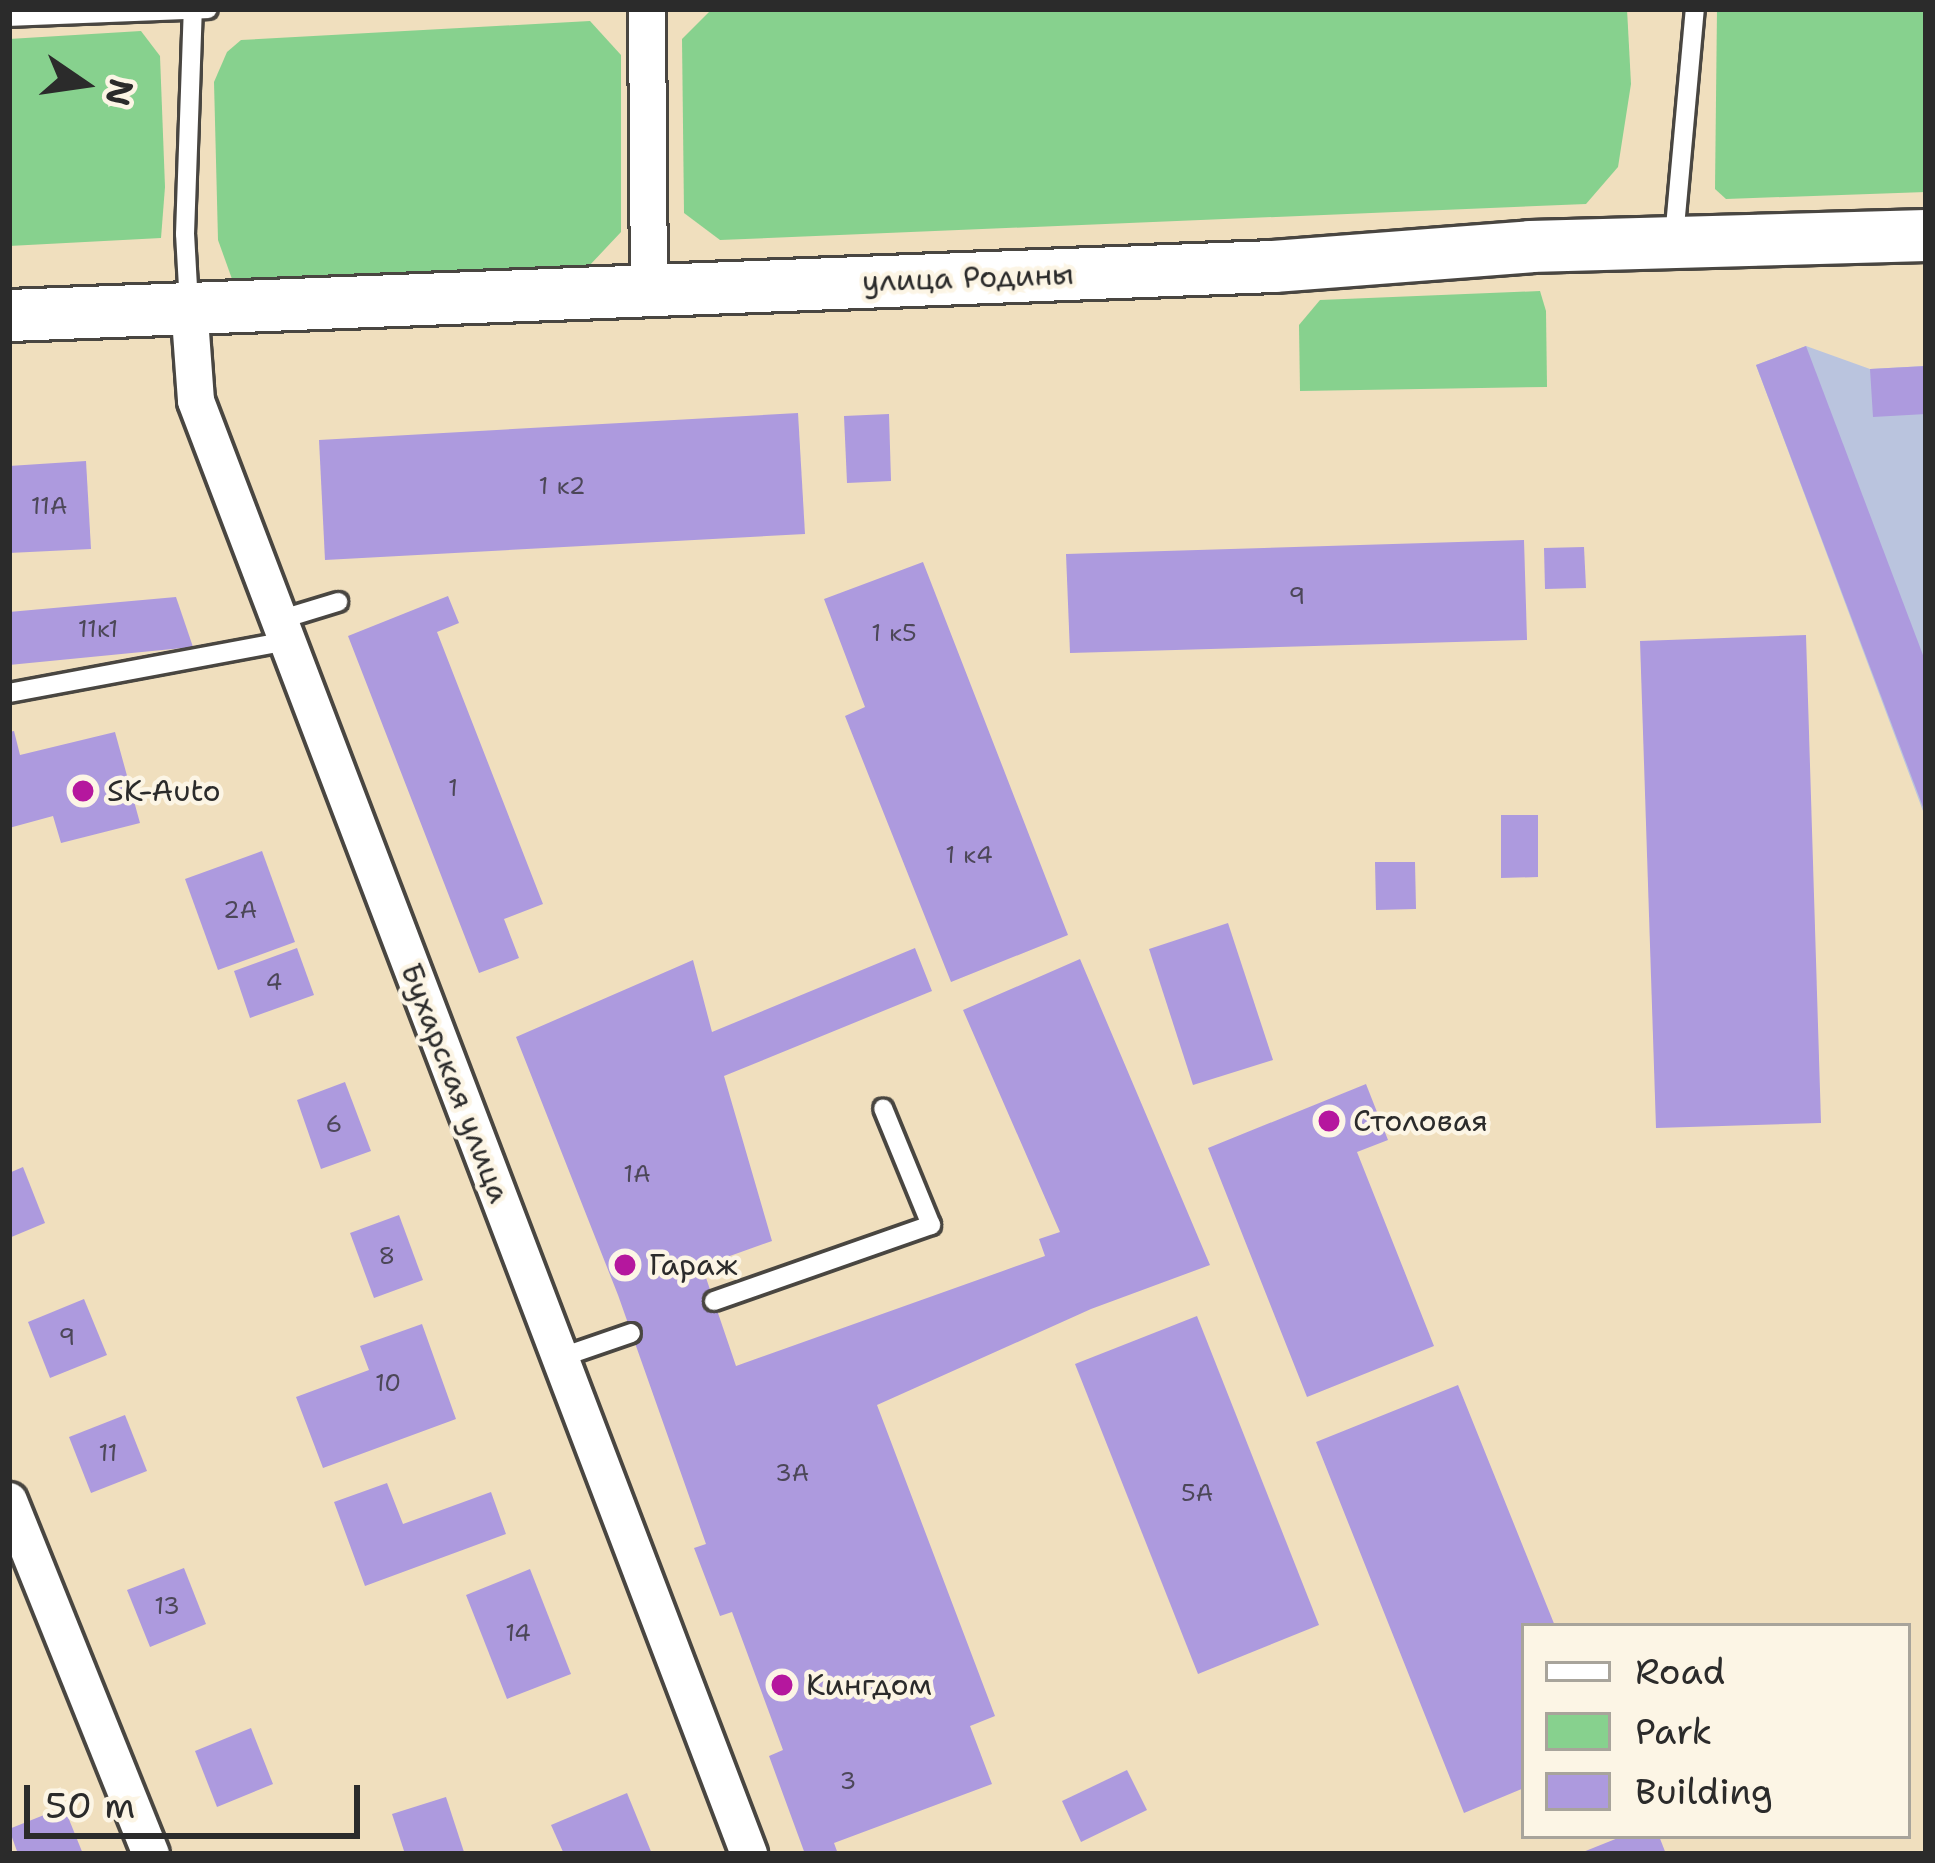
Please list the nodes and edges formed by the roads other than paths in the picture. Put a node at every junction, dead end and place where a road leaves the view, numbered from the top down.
1 (193, 9) edge
2 (208, 9) edge
3 (647, 9) edge
4 (1695, 9) edge
5 (66, 12) edge
6 (9, 16) edge
7 (1926, 235) edge
8 (1674, 242) junction
9 (650, 290) junction
10 (189, 305) junction
11 (9, 315) edge
12 (338, 602) dead end
13 (283, 631) junction
14 (9, 693) edge
15 (883, 1108) dead end
16 (714, 1301) dead end
17 (631, 1333) dead end
18 (560, 1358) junction
19 (9, 1501) edge
20 (151, 1854) edge
21 (749, 1854) edge

1 - 2 lane
1 - 5 lane
1 - 10 lane
3 - 9 street
4 - 8 lane
5 - 6 lane
7 - 8 street, улица Родины
8 - 9 street, улица Родины
9 - 10 street, улица Родины
10 - 11 street, улица Родины
10 - 13 street, Бухарская улица
12 - 13 lane
13 - 14 lane
13 - 18 street, Бухарская улица
15 - 16 lane
17 - 18 lane
18 - 21 street, Бухарская улица
19 - 20 street

